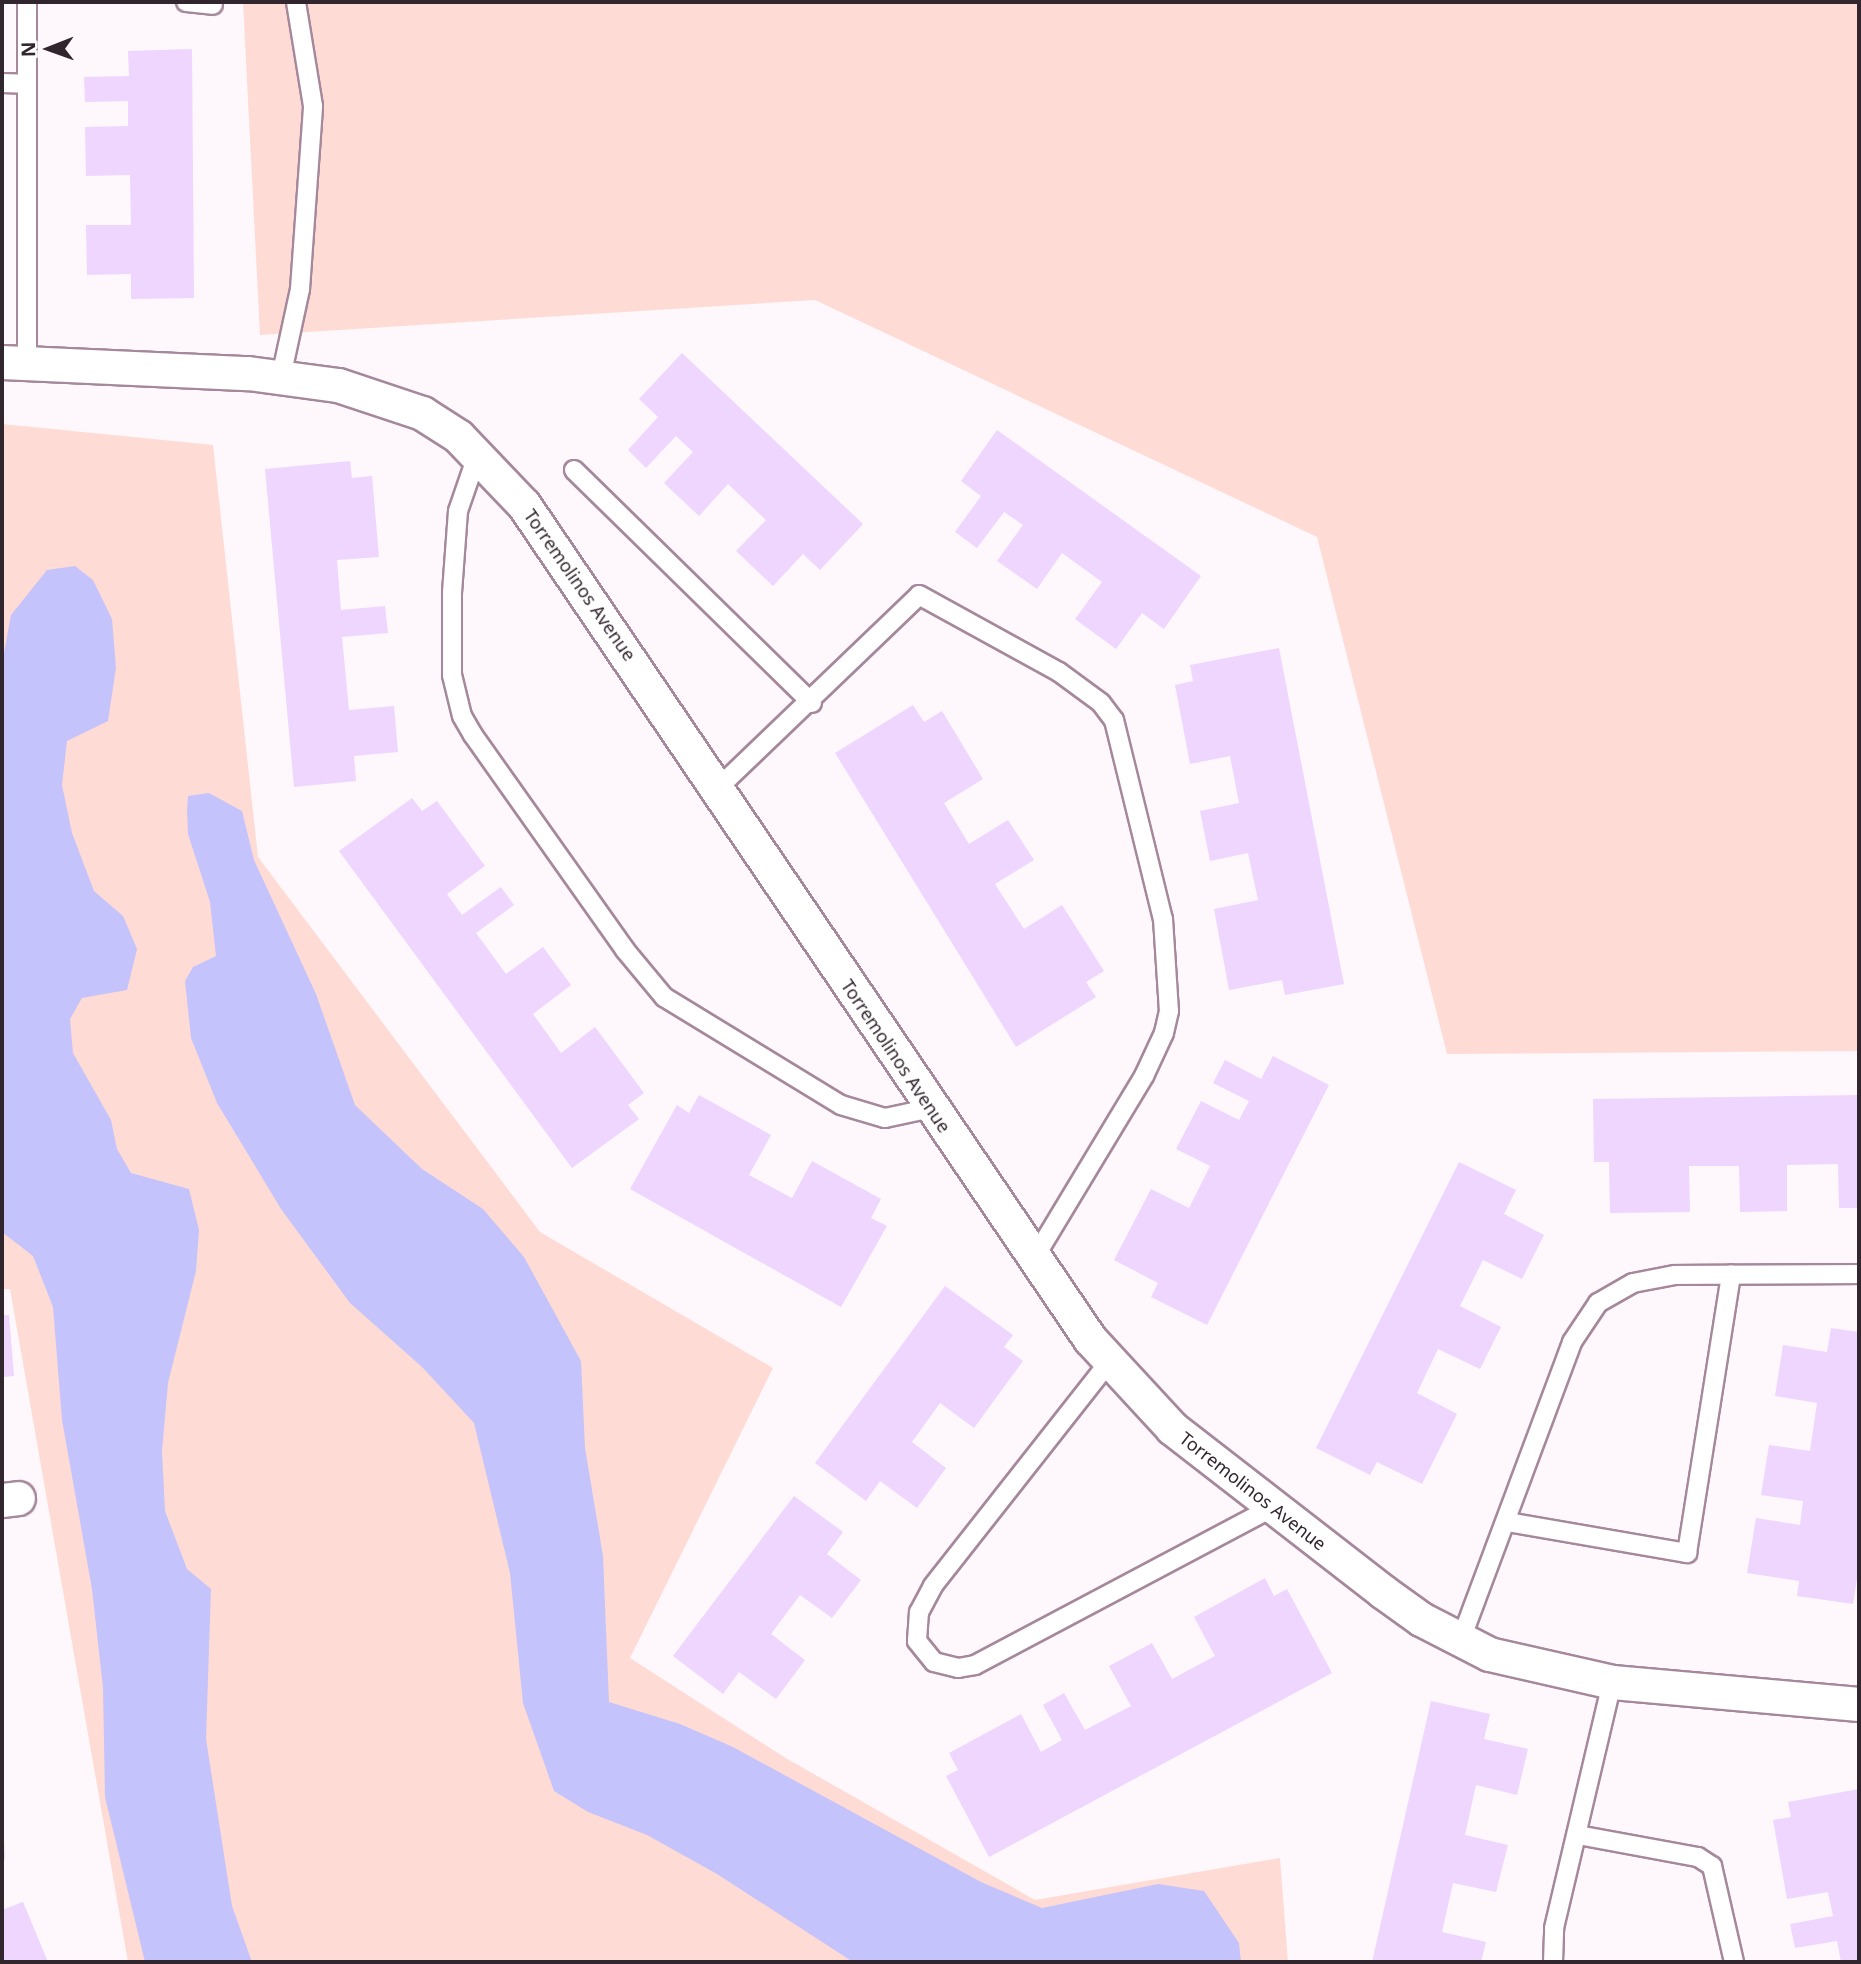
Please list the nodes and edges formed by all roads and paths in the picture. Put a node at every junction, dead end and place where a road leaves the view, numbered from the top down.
1 (27, 2) edge
2 (186, 2) edge
3 (296, 2) edge
4 (213, 5) dead end
5 (2, 83) edge
6 (26, 84) junction
7 (14, 363) edge
8 (281, 377) junction
9 (478, 452) junction
10 (574, 470) dead end
11 (812, 703) junction
12 (716, 790) junction
13 (932, 1108) junction
14 (1033, 1260) junction
15 (1859, 1274) edge
16 (1731, 1275) junction
17 (1109, 1362) junction
18 (1273, 1507) junction
19 (1507, 1522) junction
20 (1460, 1642) junction
21 (1612, 1682) junction
22 (1859, 1704) edge
23 (1578, 1835) junction
24 (1553, 1962) edge
25 (1734, 1962) edge

1 - 6 lane
2 - 4 lane
3 - 8 lane
5 - 6 lane
6 - 7 lane
7 - 8 street, Torremolinos Avenue
8 - 9 street, Torremolinos Avenue
9 - 12 street, Torremolinos Avenue
9 - 13 lane
10 - 11 lane
11 - 12 lane
11 - 14 lane
12 - 13 street, Torremolinos Avenue
13 - 14 street, Torremolinos Avenue
14 - 17 street, Torremolinos Avenue
15 - 16 lane
16 - 19 lane
16 - 19 lane
17 - 18 street, Torremolinos Avenue
17 - 18 lane
18 - 20 street, Torremolinos Avenue
19 - 20 lane
20 - 21 street, Torremolinos Avenue
21 - 22 street, Torremolinos Avenue
21 - 23 lane
23 - 24 lane
23 - 25 lane

